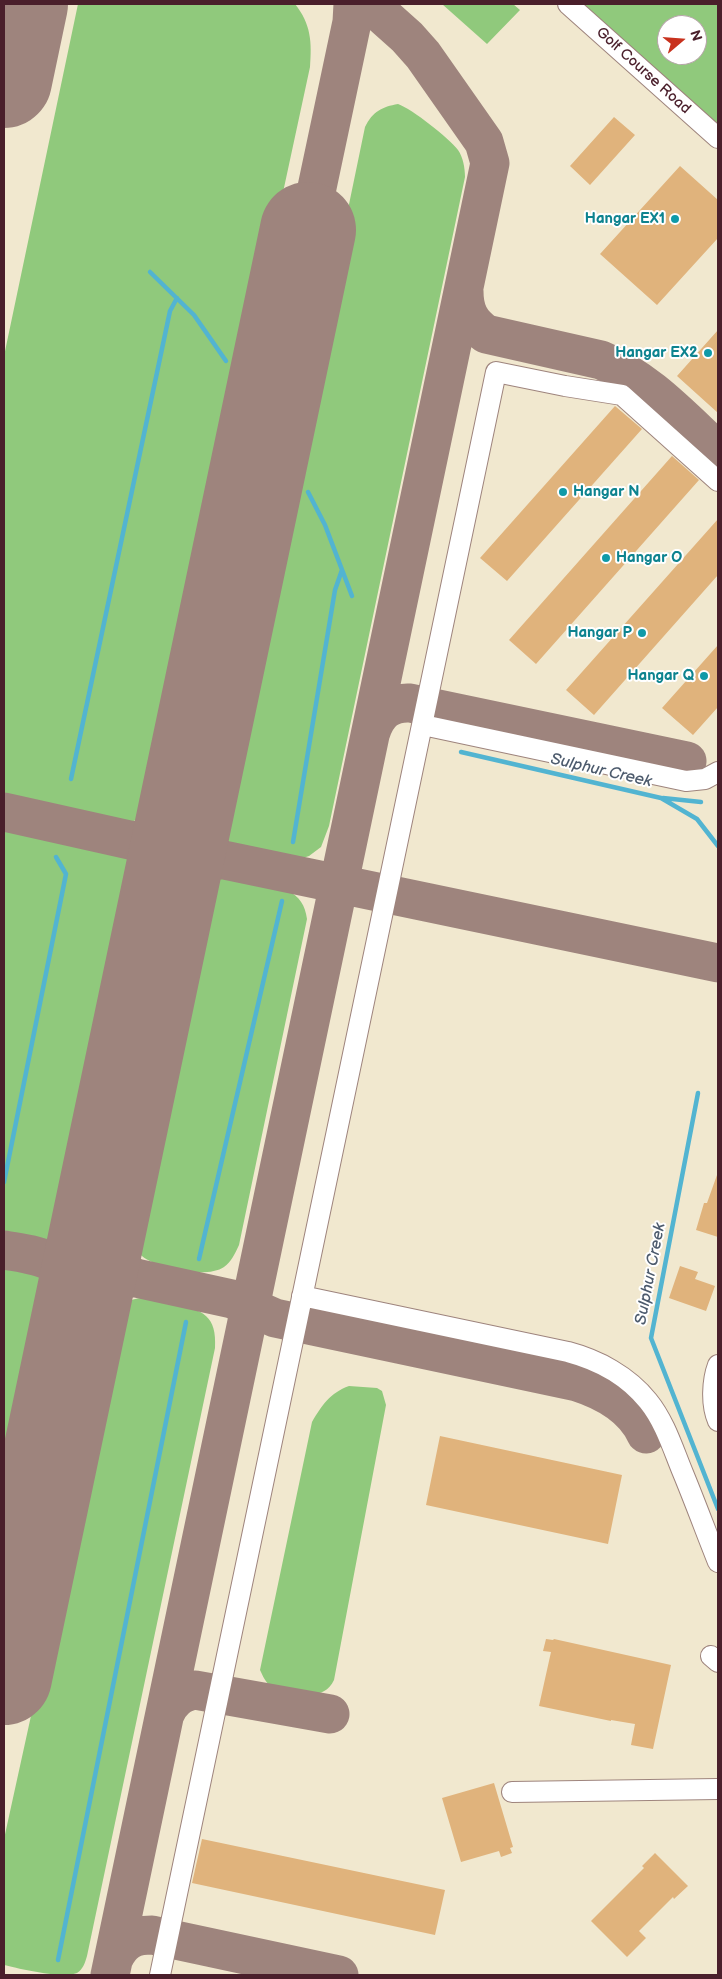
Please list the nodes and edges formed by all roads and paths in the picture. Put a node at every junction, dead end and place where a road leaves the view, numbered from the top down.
1 (568, 4) edge
2 (718, 138) edge
3 (718, 481) edge
4 (423, 725) junction
5 (718, 772) edge
6 (302, 1296) junction
7 (718, 1365) edge
8 (718, 1421) edge
9 (718, 1562) edge
10 (718, 1790) edge
11 (512, 1792) dead end
12 (160, 1975) edge

1 - 2 street, Golf Course Road
3 - 4 street
4 - 5 street
4 - 6 street
6 - 9 street
6 - 12 street
7 - 8 street
10 - 11 street

